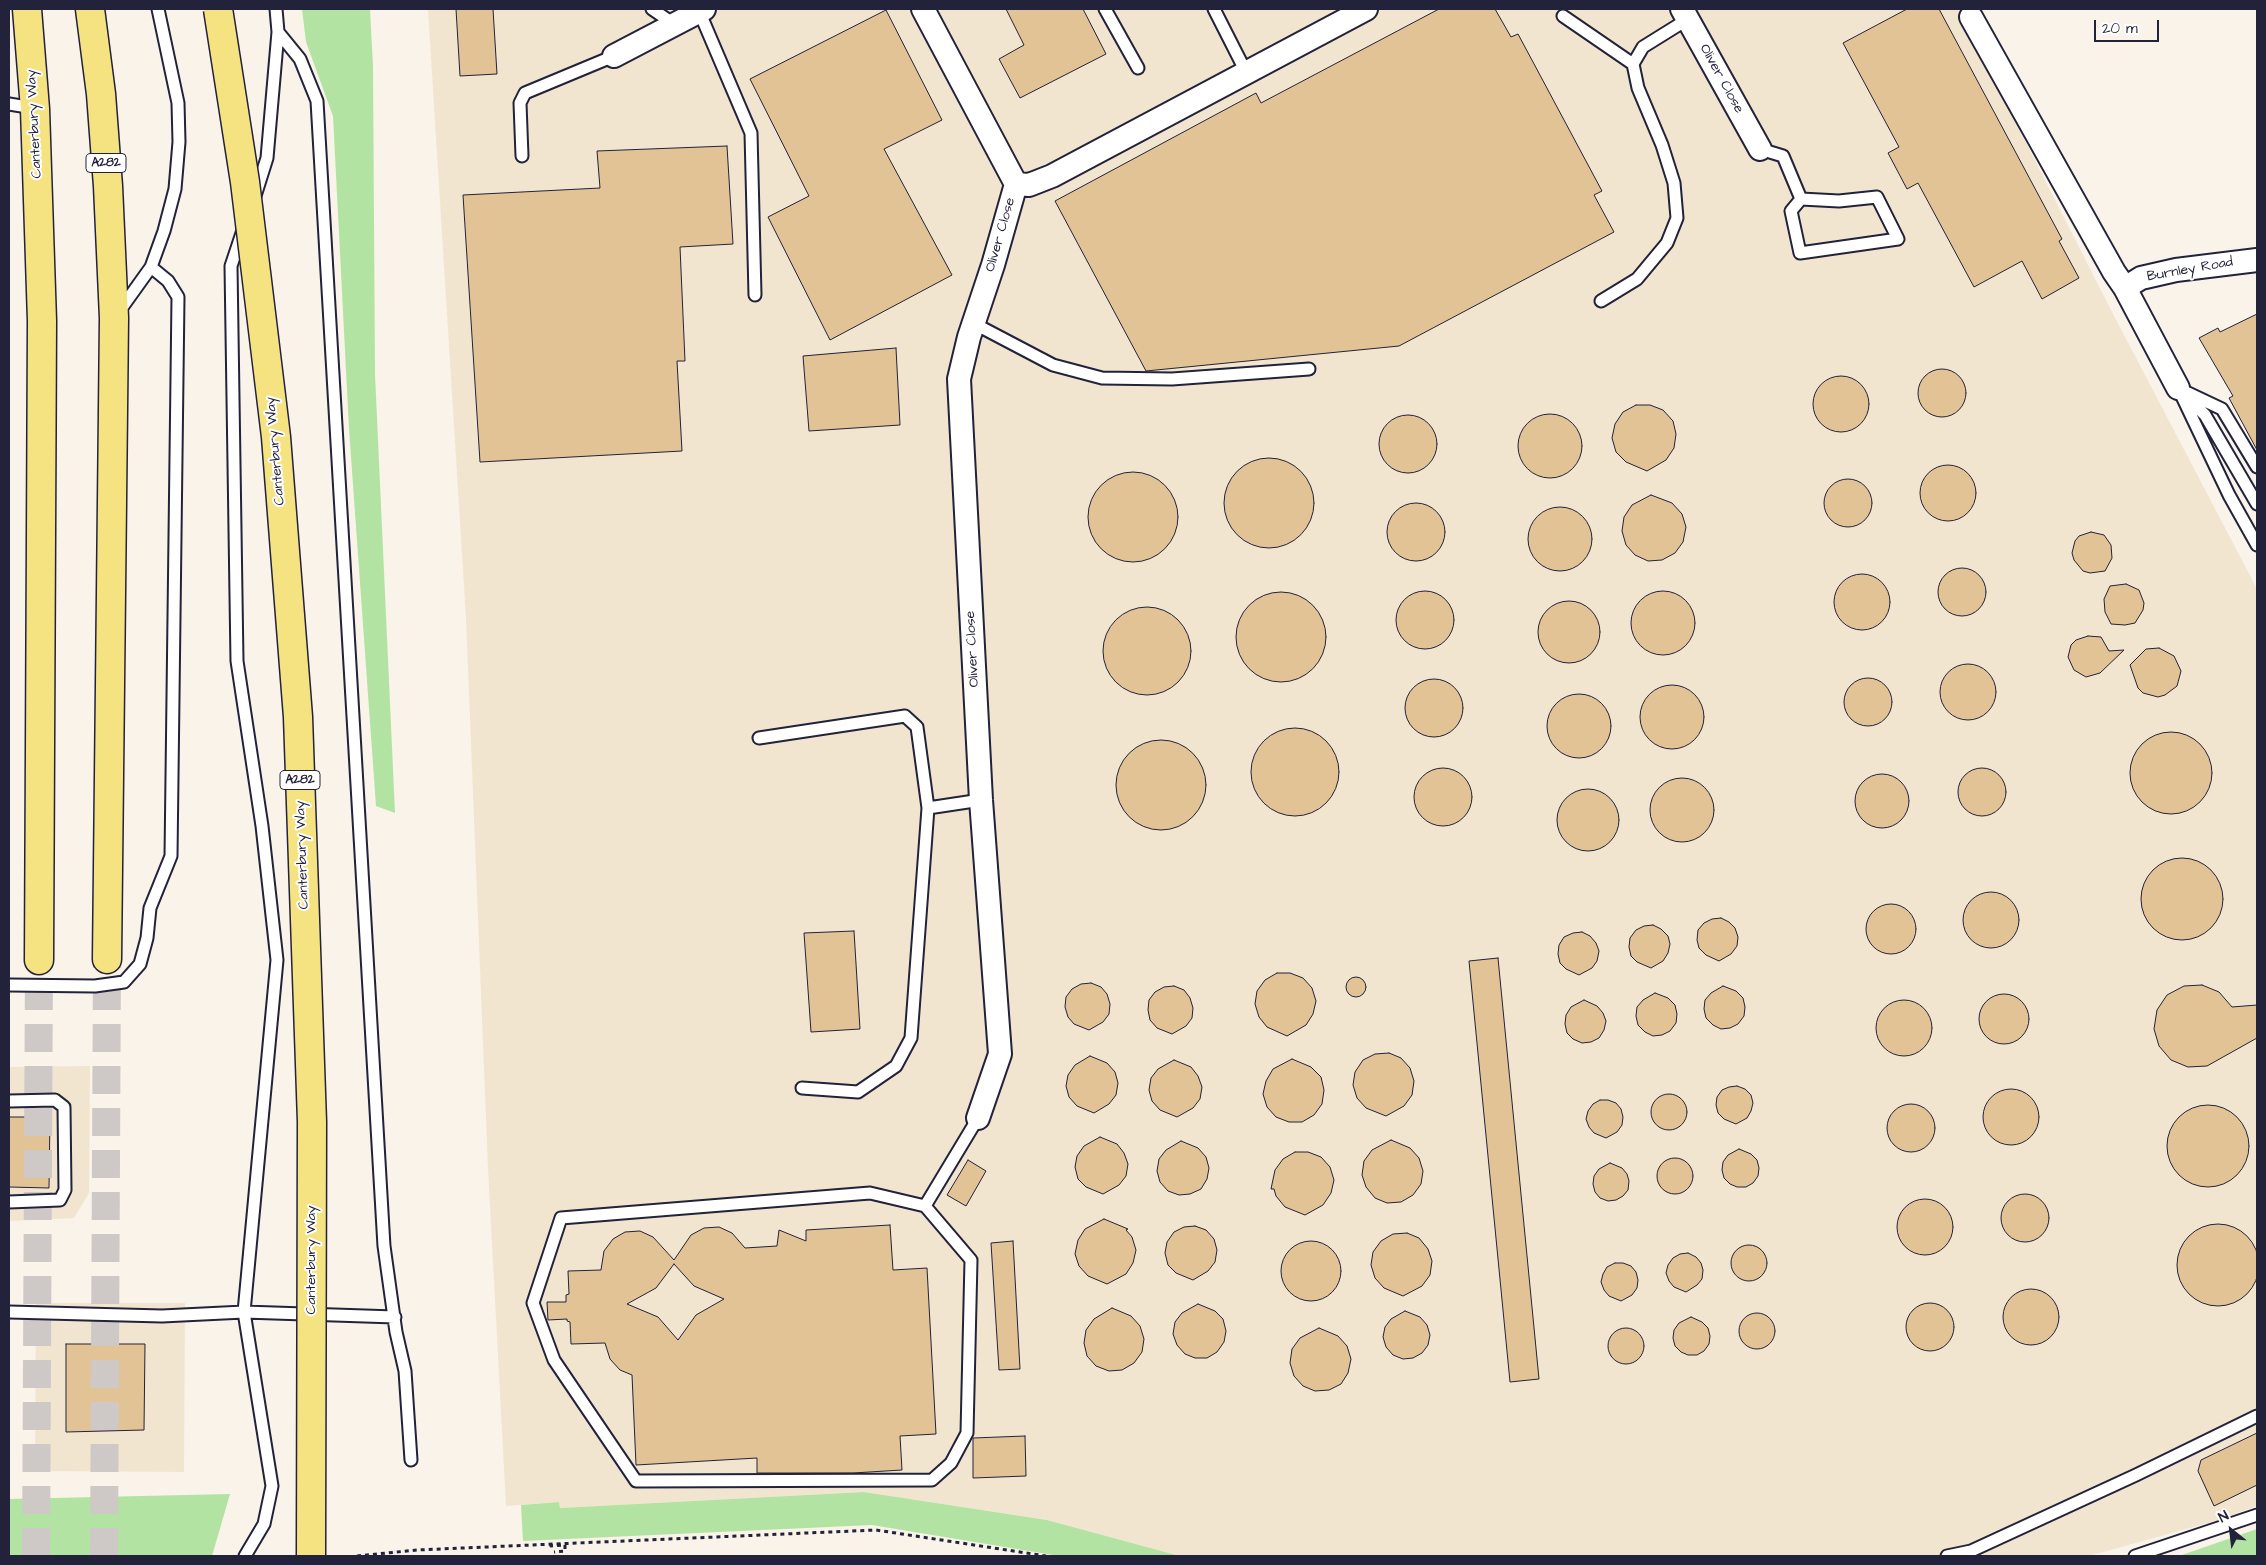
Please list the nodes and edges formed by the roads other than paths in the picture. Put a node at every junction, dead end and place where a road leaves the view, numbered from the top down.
1 (27, 9) edge
2 (90, 9) edge
3 (158, 9) edge
4 (218, 9) edge
5 (276, 9) edge
6 (652, 9) edge
7 (923, 9) edge
8 (1105, 9) edge
9 (1214, 9) edge
10 (1366, 9) edge
11 (702, 10) edge
12 (1685, 14) edge
13 (1562, 16) dead end
14 (1971, 17) dead end
15 (674, 24) junction
16 (278, 32) junction
17 (614, 56) joint
18 (1633, 64) junction
19 (1138, 68) dead end
20 (1246, 72) junction
21 (22, 106) edge
22 (1760, 149) joint
23 (522, 156) dead end
24 (1016, 184) junction
25 (1801, 199) junction
26 (2257, 260) edge
27 (151, 267) junction
28 (2125, 288) junction
29 (756, 295) dead end
30 (1601, 301) dead end
31 (114, 318) junction
32 (973, 323) junction
33 (1309, 369) dead end
34 (2178, 388) junction
35 (2257, 467) edge
36 (2257, 504) edge
37 (2257, 545) edge
38 (759, 738) dead end
39 (981, 800) junction
40 (928, 808) junction
41 (107, 959) tunnel mouth
42 (39, 960) tunnel mouth
43 (9, 985) edge
44 (802, 1088) dead end
45 (9, 1101) edge
46 (978, 1118) joint
47 (9, 1202) edge
48 (925, 1206) junction
49 (9, 1312) edge
50 (244, 1312) junction
51 (395, 1317) junction
52 (2257, 1416) edge
53 (411, 1460) dead end
54 (2257, 1515) edge
55 (245, 1556) edge
56 (311, 1556) edge
57 (1947, 1556) edge
58 (2135, 1556) edge

1 - 21 highway, Canterbury Way
2 - 31 highway, A282
3 - 27 lane
4 - 56 highway, Canterbury Way / A282, bridge
5 - 16 lane
6 - 15 lane
7 - 24 street, Oliver Close
8 - 19 lane
9 - 20 lane
10 - 20 street, Oliver Close
11 - 15 street
11 - 29 lane
12 - 18 lane
12 - 22 street, Oliver Close
13 - 18 lane
14 - 28 street
15 - 17 street
16 - 50 lane
16 - 51 lane
17 - 23 lane
18 - 30 lane
20 - 24 street, Oliver Close
21 - 42 highway, Canterbury Way
22 - 25 lane
24 - 32 street, Oliver Close
25 - 25 lane
26 - 28 street, Burnley Road
27 - 31 lane
27 - 43 lane
28 - 34 street
31 - 41 highway, A282
32 - 33 lane
32 - 39 street, Oliver Close
34 - 35 lane
34 - 36 lane
34 - 37 lane
38 - 40 lane
39 - 40 lane
39 - 46 street, Oliver Close
40 - 44 lane
45 - 47 lane
46 - 48 lane
48 - 48 lane
49 - 50 lane
50 - 51 lane
50 - 55 lane
51 - 53 lane
52 - 57 lane
54 - 58 lane

